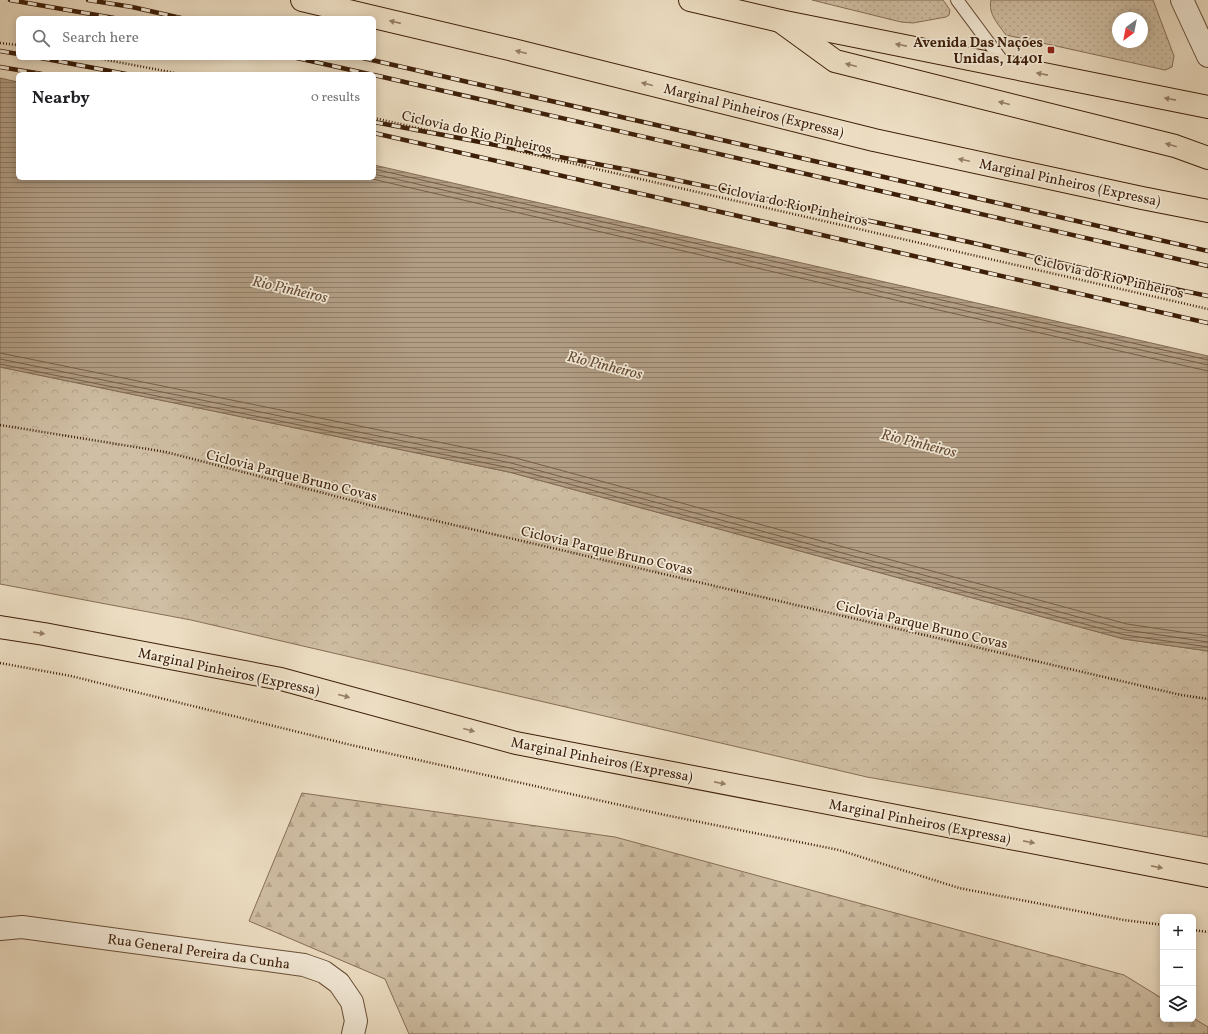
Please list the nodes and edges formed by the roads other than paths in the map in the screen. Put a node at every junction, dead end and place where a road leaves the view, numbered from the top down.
1 (302, 0) edge
2 (690, 0) edge
3 (957, 0) edge
4 (1182, 0) edge
5 (370, 16) edge
6 (376, 18) edge
7 (780, 21) junction
8 (1208, 56) edge
9 (1007, 67) junction
10 (1208, 107) edge
11 (1208, 158) edge
12 (1208, 211) edge
13 (0, 627) edge
14 (1208, 876) edge
15 (0, 929) edge
16 (353, 1034) edge

5 -> 1 highway, Marginal Pinheiros (Expressa)
2 - 7 highway
3 - 9 lane
4 - 8 street
12 -> 6 highway, Marginal Pinheiros (Expressa)
9 -> 7 highway
11 -> 7 highway
10 -> 9 highway
13 -> 14 highway, Marginal Pinheiros (Expressa)
15 - 16 street, Rua General Pereira da Cunha

